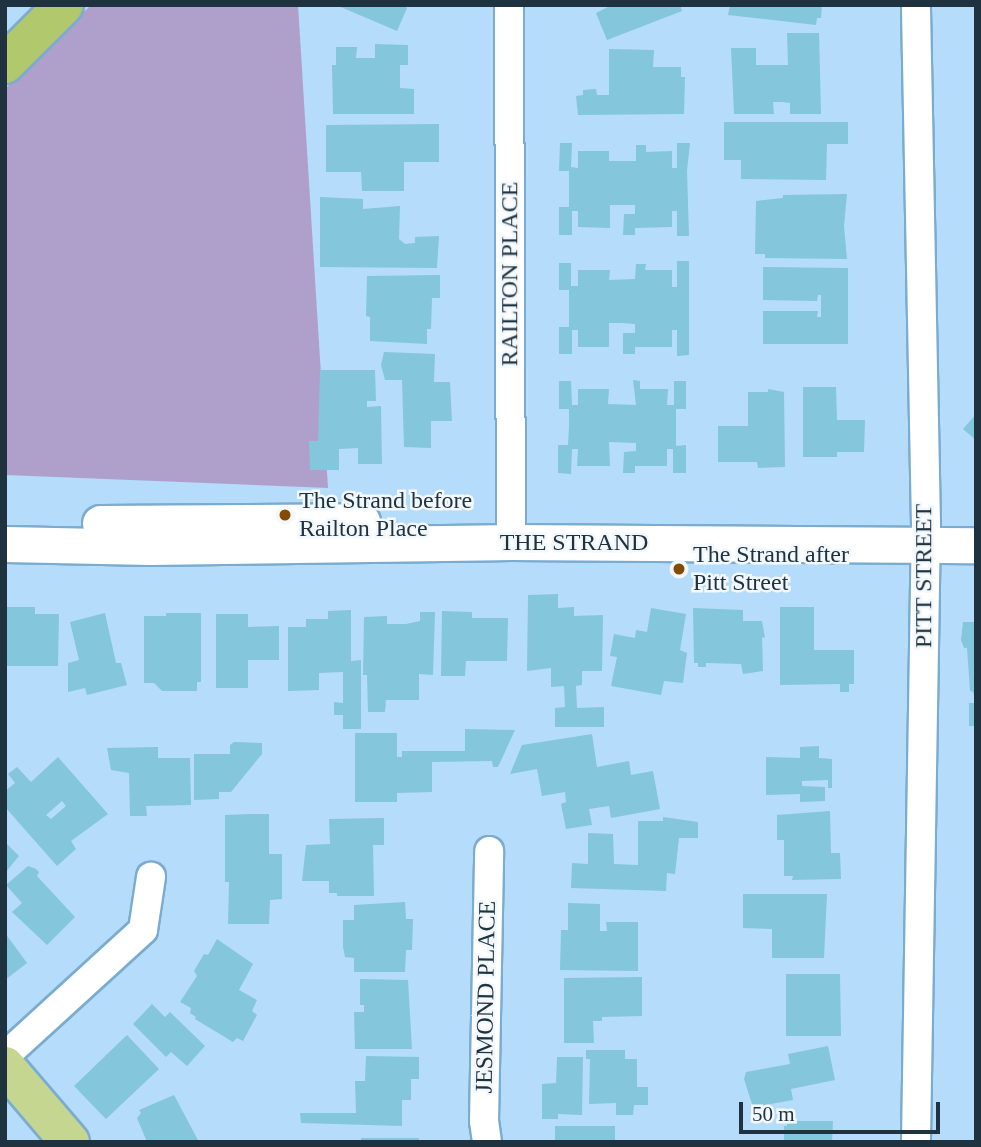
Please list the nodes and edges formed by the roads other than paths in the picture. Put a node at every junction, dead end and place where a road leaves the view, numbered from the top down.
1 (64, 5) edge
2 (509, 5) edge
3 (916, 9) dead end
4 (5, 64) edge
5 (976, 523) edge
6 (5, 524) edge
7 (511, 532) junction
8 (925, 534) junction
9 (5, 544) edge
10 (976, 545) edge
11 (489, 851) dead end
12 (151, 877) dead end
13 (5, 1056) edge
14 (5, 1066) edge
15 (70, 1142) edge
16 (487, 1142) edge
17 (916, 1142) edge

1 - 4 highway
2 - 7 street, RAILTON PLACE
3 - 8 street, PITT STREET
5 - 8 street, THE STRAND
6 - 7 street, THE STRAND
7 - 8 street, THE STRAND
7 - 9 street, THE STRAND
8 - 10 street, THE STRAND
8 - 17 street, PITT STREET
11 - 16 street, JESMOND PLACE
12 - 13 street
14 - 15 main road

